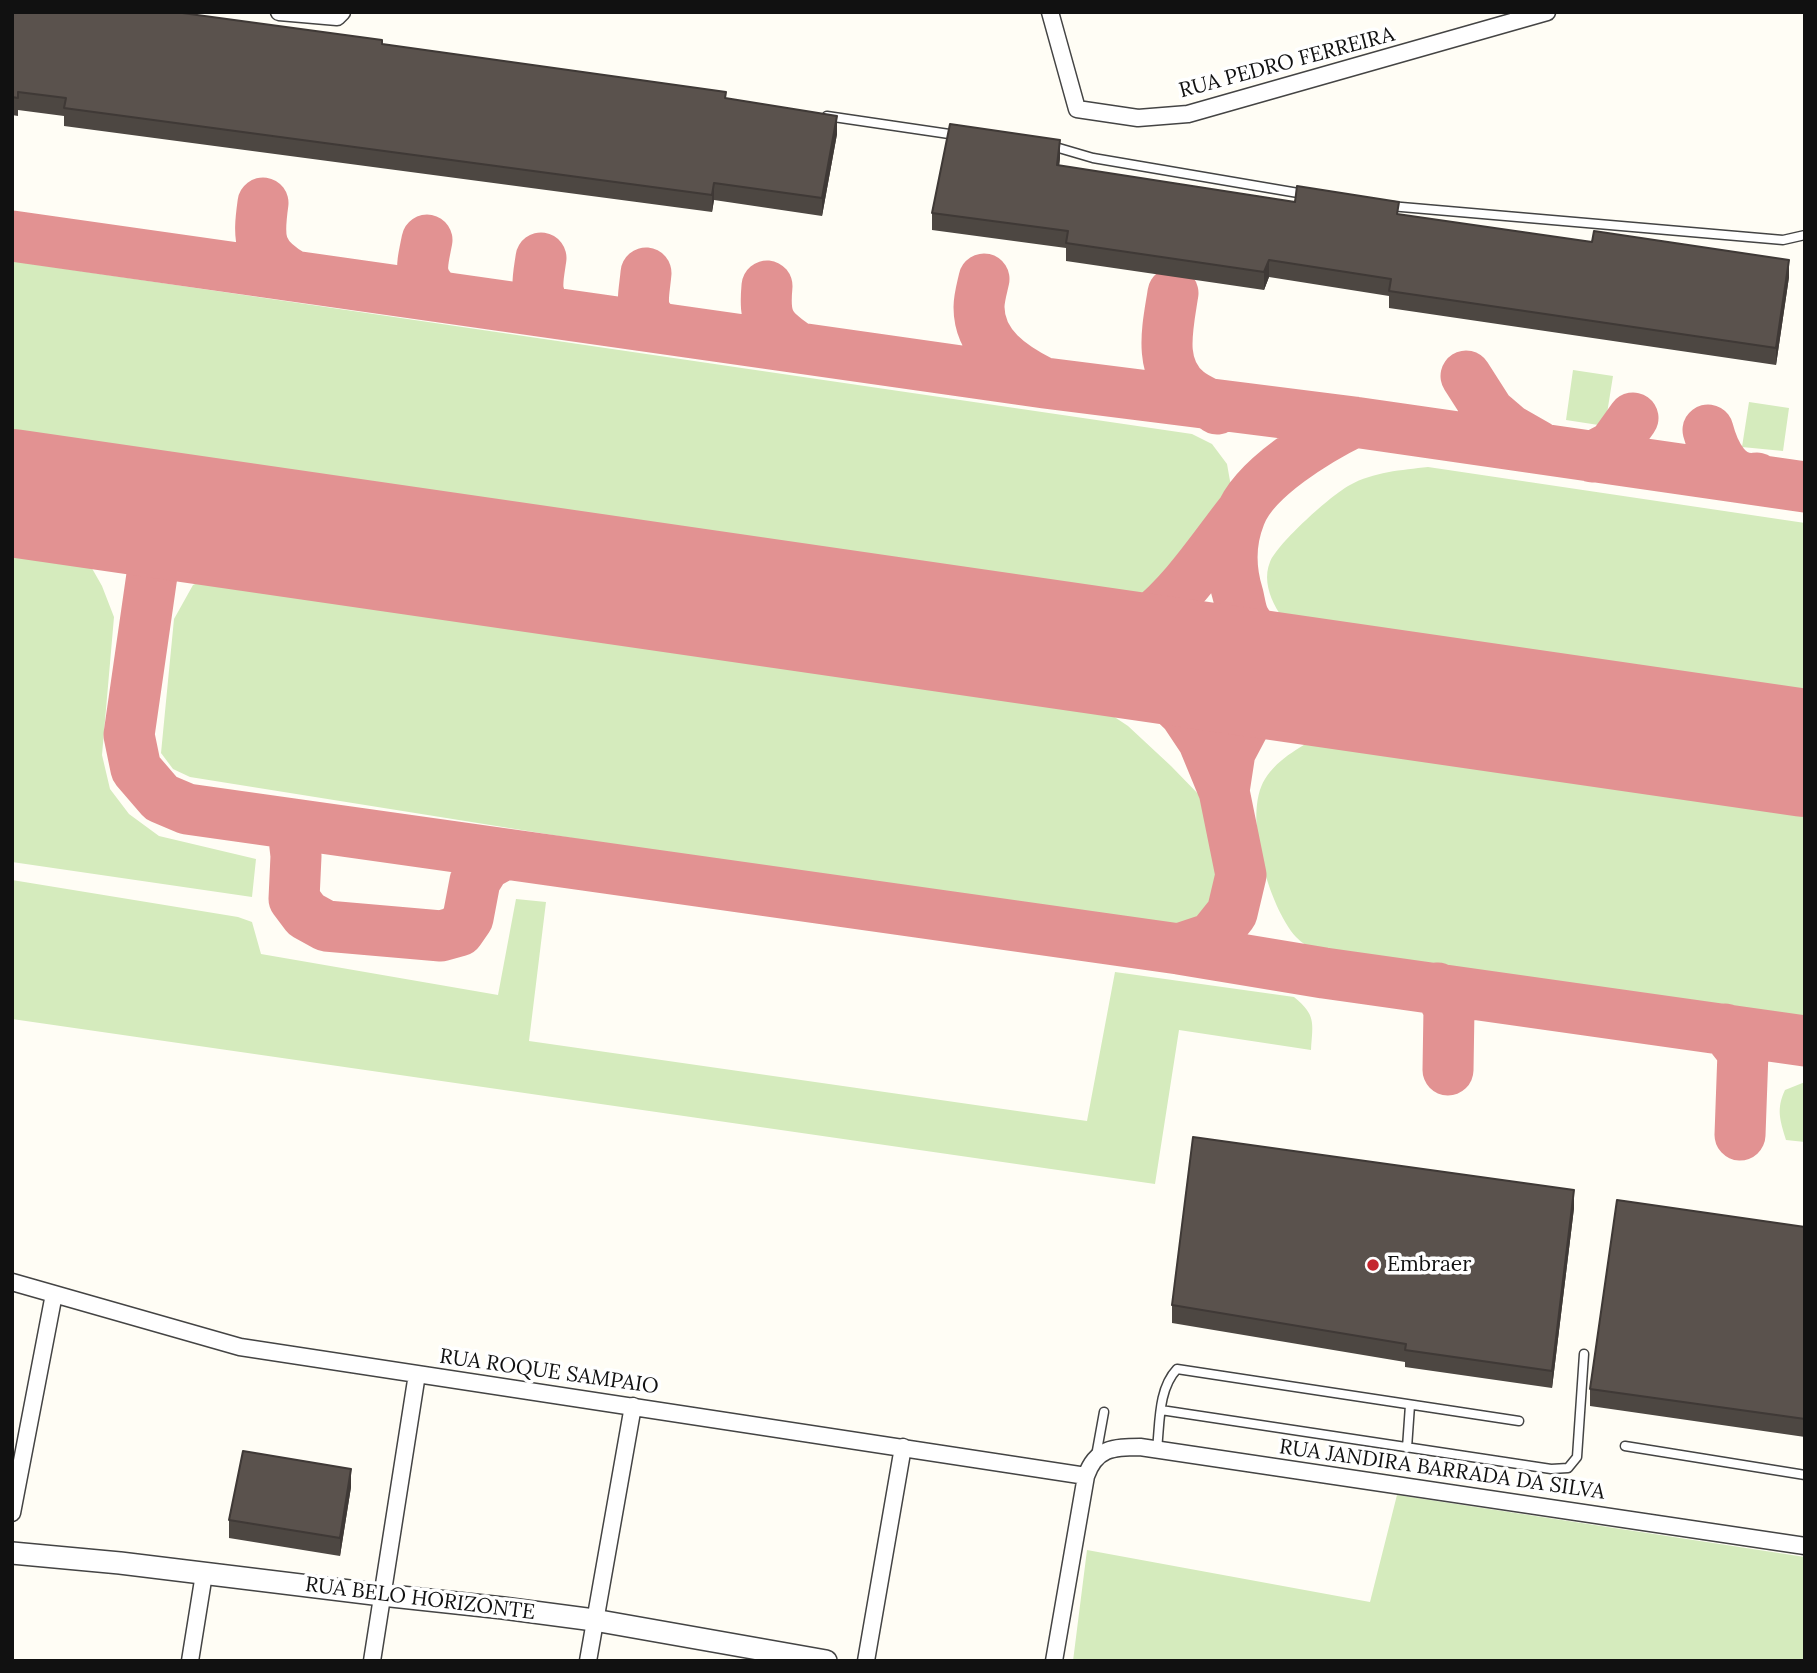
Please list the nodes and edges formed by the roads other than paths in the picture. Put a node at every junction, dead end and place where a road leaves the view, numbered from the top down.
1 (279, 12) edge
2 (342, 12) edge
3 (1050, 12) edge
4 (1547, 12) edge
5 (820, 115) edge
6 (963, 136) edge
7 (1040, 144) edge
8 (1312, 195) edge
9 (1381, 206) edge
10 (1805, 235) edge
11 (12, 1282) edge
12 (54, 1294) junction
13 (1584, 1354) dead end
14 (417, 1374) junction
15 (1410, 1405) junction
16 (633, 1406) junction
17 (1161, 1410) junction
18 (1104, 1412) dead end
19 (1519, 1421) dead end
20 (903, 1447) junction
21 (1625, 1447) dead end
22 (1408, 1448) junction
23 (1157, 1449) junction
24 (1096, 1456) junction
25 (1805, 1475) edge
26 (1086, 1476) junction
27 (12, 1513) edge
28 (1805, 1546) edge
29 (12, 1553) edge
30 (204, 1574) junction
31 (382, 1595) junction
32 (594, 1620) junction
33 (190, 1661) edge
34 (372, 1661) edge
35 (587, 1661) edge
36 (826, 1661) edge
37 (866, 1661) edge
38 (1054, 1661) edge

1 - 2 street
3 - 4 street, RUA PEDRO FERREIRA
5 - 6 lane
7 - 8 lane
9 - 10 lane
11 - 12 street, RUA ROQUE SAMPAIO
12 - 14 street, RUA ROQUE SAMPAIO
12 - 27 street
13 - 22 lane
14 - 16 street, RUA ROQUE SAMPAIO
14 - 31 street
15 - 17 lane
15 - 19 lane
15 - 22 lane
16 - 20 street, RUA ROQUE SAMPAIO
16 - 32 street
17 - 22 lane
17 - 23 lane
18 - 24 lane
20 - 26 street, RUA ROQUE SAMPAIO
20 - 37 street
21 - 25 lane
23 - 24 street, RUA JANDIRA BARRADA DA SILVA
23 - 28 street, RUA JANDIRA BARRADA DA SILVA
24 - 26 street
26 - 38 street
29 - 30 street, RUA BELO HORIZONTE
30 - 31 street, RUA BELO HORIZONTE
30 - 33 street
31 - 32 street, RUA BELO HORIZONTE
31 - 34 street
32 - 35 street
32 - 36 street, RUA BELO HORIZONTE

